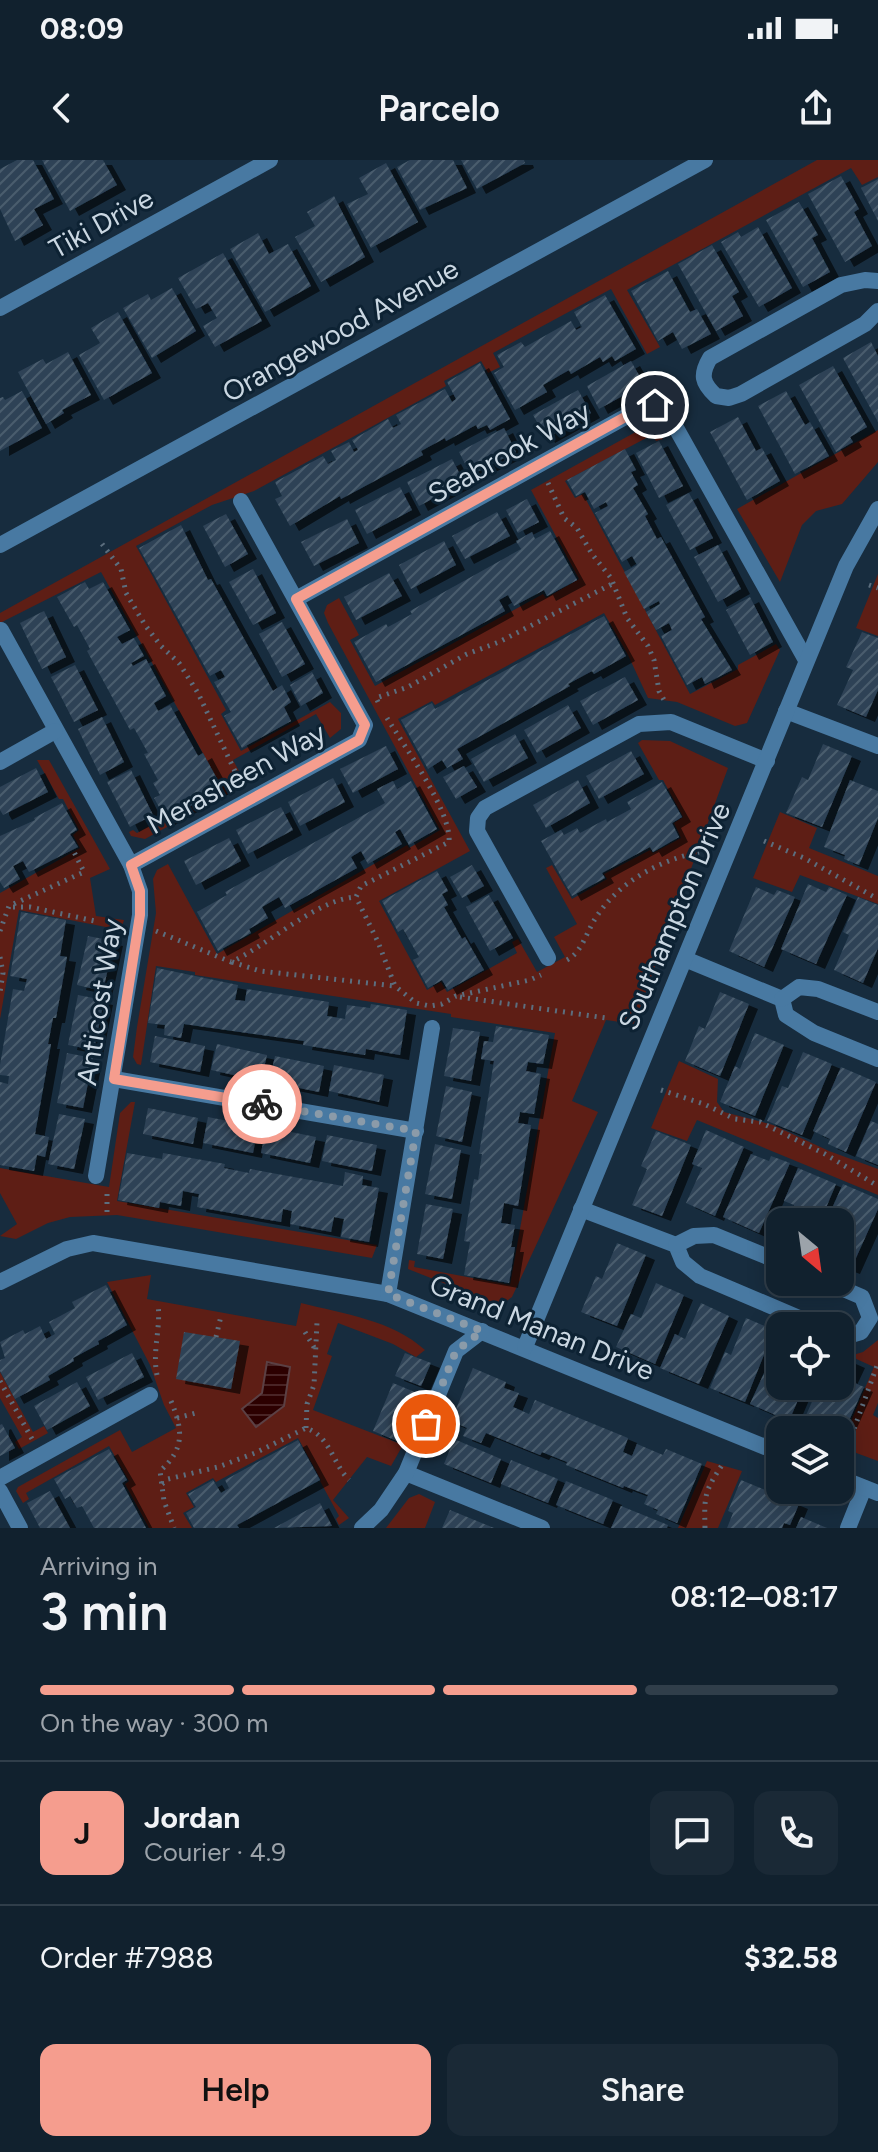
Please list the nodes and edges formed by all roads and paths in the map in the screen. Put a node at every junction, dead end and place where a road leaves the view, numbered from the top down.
1 (270, 160) edge
2 (705, 160) edge
3 (878, 281) edge
4 (0, 308) edge
5 (878, 311) edge
6 (539, 465) junction
7 (241, 501) dead end
8 (878, 509) edge
9 (102, 544) dead end
10 (0, 545) edge
11 (869, 585) dead end
12 (878, 588) edge
13 (296, 599) junction
14 (1, 630) edge
15 (806, 660) junction
16 (664, 700) dead end
17 (786, 711) junction
18 (55, 731) junction
19 (878, 746) edge
20 (767, 761) junction
21 (0, 762) edge
22 (249, 800) junction
23 (764, 841) dead end
24 (74, 852) dead end
25 (131, 865) junction
26 (356, 897) dead end
27 (878, 899) edge
28 (9, 906) junction
29 (95, 921) dead end
30 (0, 926) edge
31 (138, 930) junction
32 (0, 957) edge
33 (548, 958) dead end
34 (685, 959) junction
35 (231, 962) junction
36 (1, 969) edge
37 (395, 986) dead end
38 (0, 992) edge
39 (456, 996) dead end
40 (782, 999) junction
41 (878, 1012) edge
42 (606, 1018) dead end
43 (432, 1028) dead end
44 (878, 1059) edge
45 (114, 1079) junction
46 (661, 1090) dead end
47 (416, 1131) junction
48 (96, 1176) dead end
49 (878, 1186) edge
50 (581, 1209) junction
51 (676, 1245) junction
52 (766, 1256) edge
53 (1, 1282) edge
54 (388, 1294) junction
55 (854, 1294) edge
56 (158, 1305) dead end
57 (785, 1312) edge
58 (221, 1316) dead end
59 (317, 1322) dead end
60 (482, 1331) junction
61 (305, 1332) dead end
62 (854, 1334) edge
63 (216, 1337) dead end
64 (525, 1347) junction
65 (315, 1349) junction
66 (316, 1361) junction
67 (305, 1362) dead end
68 (878, 1363) edge
69 (159, 1380) dead end
70 (0, 1381) edge
71 (159, 1396) joint
72 (196, 1413) dead end
73 (177, 1418) junction
74 (306, 1428) junction
75 (854, 1429) edge
76 (766, 1447) edge
77 (41, 1455) junction
78 (724, 1462) dead end
79 (406, 1473) junction
80 (0, 1478) edge
81 (349, 1480) dead end
82 (161, 1484) junction
83 (871, 1490) edge
84 (0, 1491) edge
85 (20, 1528) edge
86 (174, 1528) edge
87 (362, 1528) edge
88 (542, 1528) edge
89 (705, 1528) edge
90 (848, 1528) edge

1 - 4 street, Tiki Drive
2 - 10 street, Orangewood Avenue
3 - 5 street
6 - 13 street, Seabrook Way
6 - 15 street, Seabrook Way
6 - 16 path
7 - 13 street
8 - 15 street, Southampton Drive
9 - 22 path
11 - 12 path
13 - 22 street, Merasheen Way
14 - 18 street, Anticost Way
15 - 17 street, Southampton Drive
17 - 19 street
17 - 20 street, Southampton Drive
18 - 21 street
18 - 25 street, Anticost Way
20 - 33 street
20 - 34 street, Southampton Drive
22 - 25 street, Merasheen Way
23 - 27 path
24 - 28 path
25 - 31 street, Anticost Way
26 - 35 path
28 - 29 path
28 - 30 path
31 - 35 path
31 - 45 street, Anticost Way
32 - 36 path
34 - 40 street
34 - 50 street, Southampton Drive
35 - 37 path
36 - 38 path
39 - 42 path
40 - 41 street
40 - 44 street
43 - 47 street
45 - 47 street
45 - 48 street, Anticost Way
46 - 49 path
47 - 54 street
50 - 51 street
50 - 64 street, Southampton Drive
51 - 52 street
51 - 57 street
53 - 54 street, Grand Manan Drive
54 - 60 street, Grand Manan Drive
55 - 62 street
56 - 69 path
58 - 63 path
59 - 65 path
60 - 64 street, Grand Manan Drive
60 - 79 street
61 - 65 path
64 - 76 street, Grand Manan Drive
65 - 66 path
66 - 67 path
66 - 74 path
68 - 75 path
70 - 77 path
71 - 73 path
71 - 77 street
72 - 73 path
73 - 82 path
74 - 81 path
74 - 82 path
77 - 80 street
78 - 89 path
79 - 87 street
79 - 88 street
82 - 86 path
83 - 90 street
84 - 85 street

